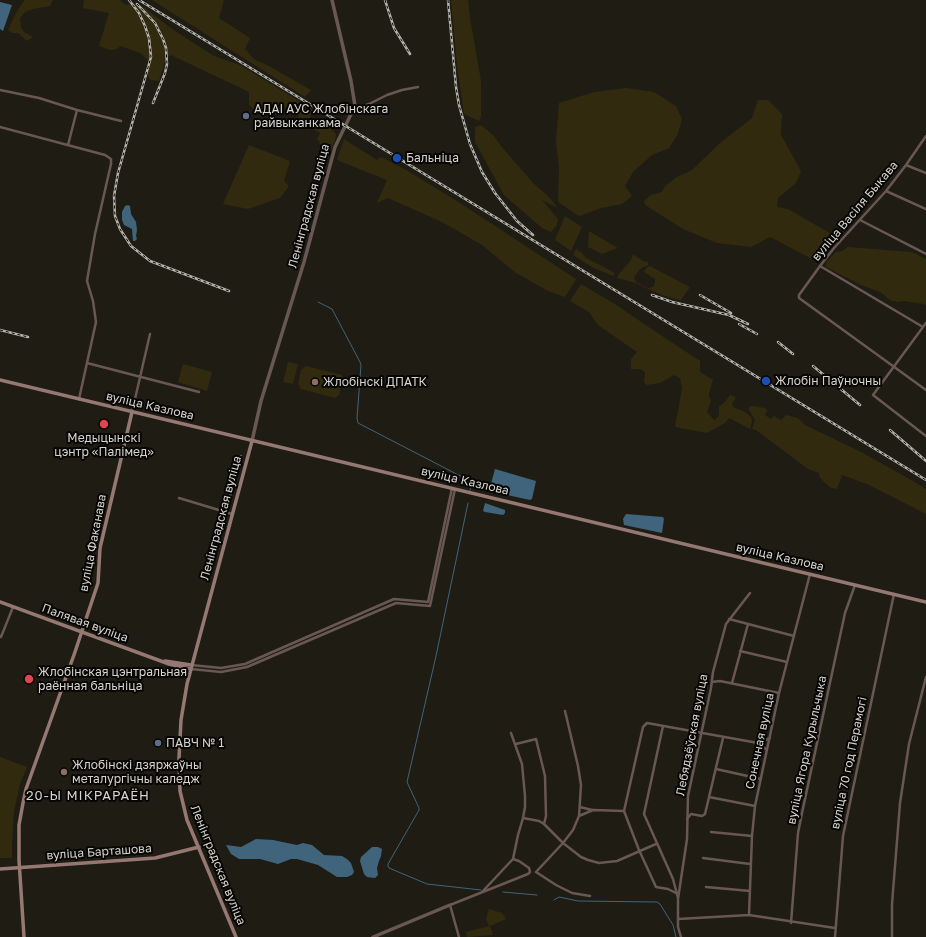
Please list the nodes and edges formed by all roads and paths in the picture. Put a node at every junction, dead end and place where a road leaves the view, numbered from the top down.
1 (332, 0) edge
2 (418, 87) dead end
3 (0, 90) edge
4 (355, 106) junction
5 (77, 110) junction
6 (121, 121) dead end
7 (0, 127) edge
8 (926, 136) edge
9 (68, 145) junction
10 (906, 165) junction
11 (926, 173) edge
12 (886, 191) junction
13 (926, 209) edge
14 (860, 220) junction
15 (926, 254) edge
16 (820, 266) junction
17 (926, 323) edge
18 (923, 327) junction
19 (150, 334) dead end
20 (87, 363) junction
21 (894, 367) junction
22 (140, 376) junction
23 (0, 380) edge
24 (925, 388) edge
25 (199, 392) dead end
26 (79, 400) junction
27 (132, 412) junction
28 (926, 436) edge
29 (252, 441) junction
30 (241, 456) dead end
31 (453, 489) junction
32 (179, 498) dead end
33 (226, 512) junction
34 (232, 514) junction
35 (810, 574) junction
36 (856, 585) junction
37 (750, 593) dead end
38 (894, 594) junction
39 (0, 602) edge
40 (926, 602) edge
41 (13, 607) junction
42 (729, 619) junction
43 (748, 624) junction
44 (82, 632) junction
45 (0, 636) edge
46 (794, 636) junction
47 (740, 651) junction
48 (787, 662) junction
49 (191, 667) junction
50 (926, 678) edge
51 (712, 682) junction
52 (732, 683) junction
53 (779, 693) junction
54 (565, 711) dead end
55 (663, 726) junction
56 (511, 733) dead end
57 (701, 734) junction
58 (723, 738) junction
59 (770, 738) junction
60 (758, 743) junction
61 (516, 744) junction
62 (767, 750) junction
63 (716, 768) junction
64 (761, 779) junction
65 (709, 796) junction
66 (580, 806) junction
67 (755, 806) junction
68 (592, 810) junction
69 (624, 811) junction
70 (579, 816) junction
71 (523, 818) junction
72 (687, 819) junction
73 (544, 824) junction
74 (711, 832) dead end
75 (752, 836) junction
76 (563, 843) junction
77 (656, 844) junction
78 (199, 847) junction
79 (639, 850) junction
80 (704, 858) dead end
81 (514, 860) junction
82 (750, 864) junction
83 (19, 868) junction
84 (0, 869) edge
85 (536, 872) junction
86 (529, 873) junction
87 (675, 886) junction
88 (680, 886) junction
89 (706, 887) dead end
90 (750, 891) junction
91 (482, 892) junction
92 (676, 893) junction
93 (590, 896) dead end
94 (678, 899) junction
95 (450, 905) junction
96 (749, 916) junction
97 (678, 919) junction
98 (792, 923) junction
99 (835, 928) junction
100 (24, 937) edge
101 (236, 937) edge
102 (373, 937) edge
103 (459, 937) edge
104 (681, 937) edge
105 (835, 937) edge
106 (892, 937) edge

1 - 4 street
2 - 4 street
3 - 5 street
4 - 29 street, Ленінградская вуліца
5 - 6 street
5 - 9 street
7 - 9 street
8 - 10 street, вуліца Васіля Быкава
9 - 20 street
10 - 11 street
10 - 12 street, вуліца Васіля Быкава
12 - 13 street
12 - 14 street, вуліца Васіля Быкава
14 - 15 street
14 - 16 street, вуліца Васіля Быкава
16 - 18 street
16 - 21 street, вуліца Васіля Быкава
17 - 18 street
18 - 21 street
19 - 22 street, вуліца Факанава
20 - 22 street
20 - 26 street
21 - 24 street
21 - 28 street
22 - 25 street
22 - 27 street, вуліца Факанава
23 - 26 main road, вуліца Казлова
26 - 27 main road, вуліца Казлова
27 - 29 main road, вуліца Казлова
27 - 44 main road, вуліца Факанава
29 - 31 main road, вуліца Казлова
29 - 34 main road, Ленінградская вуліца
30 - 33 street
31 - 35 main road, вуліца Казлова
31 - 49 street
32 - 33 street
33 - 34 street
34 - 49 main road, Ленінградская вуліца
35 - 36 main road, вуліца Казлова
35 - 46 street, Сонечная вуліца
36 - 38 main road, вуліца Казлова
36 - 98 street, вуліца Ягора Курыльчыка
37 - 42 street, Лебядзёўская вуліца
38 - 40 main road, вуліца Казлова
38 - 99 street, вуліца 70 год Перамогі
39 - 41 main road, Палявая вуліца
41 - 44 main road, Палявая вуліца
41 - 45 street
42 - 43 street
42 - 51 street, Лебядзёўская вуліца
43 - 46 street
43 - 47 street
44 - 49 main road, Палявая вуліца
44 - 83 main road, вуліца Факанава
46 - 48 street, Сонечная вуліца
47 - 48 street
47 - 52 street
48 - 53 street, Сонечная вуліца
49 - 78 main road, Ленінградская вуліца
50 - 106 street
51 - 52 street
51 - 57 street, Лебядзёўская вуліца
52 - 53 street
53 - 59 street, Сонечная вуліца
54 - 66 street
55 - 57 street
55 - 69 street
55 - 77 street
56 - 61 street
57 - 58 street
57 - 72 street, Лебядзёўская вуліца
58 - 60 street
58 - 63 street
59 - 60 street
59 - 62 street, Сонечная вуліца
60 - 62 street
61 - 71 street
61 - 73 street
62 - 64 street, Сонечная вуліца
63 - 64 street
63 - 65 street
64 - 67 street, Сонечная вуліца
65 - 67 street
65 - 72 street
66 - 68 street
66 - 70 street
67 - 75 street, Сонечная вуліца
68 - 69 street
68 - 70 street
69 - 79 street
70 - 76 street
71 - 73 street
71 - 81 street
72 - 88 street, Лебядзёўская вуліца
73 - 76 street
74 - 75 street
75 - 82 street, Сонечная вуліца
76 - 79 street
76 - 85 street
77 - 79 street
77 - 87 street
78 - 83 main road, вуліца Барташова
78 - 101 main road, Ленінградская вуліца
79 - 92 street
80 - 82 street
81 - 86 street
81 - 91 street
82 - 90 street, Сонечная вуліца
83 - 84 main road, вуліца Барташова
83 - 100 main road, вуліца Факанава
85 - 86 street
85 - 93 street
86 - 91 street
87 - 88 street
87 - 92 street
88 - 94 street, Лебядзёўская вуліца
89 - 90 street
90 - 96 street, Сонечная вуліца
91 - 95 street
92 - 94 street
94 - 97 street, Лебядзёўская вуліца
95 - 102 street
95 - 103 street
96 - 97 street
96 - 98 street
97 - 104 street, Лебядзёўская вуліца
98 - 99 street
99 - 105 street, вуліца 70 год Перамогі

